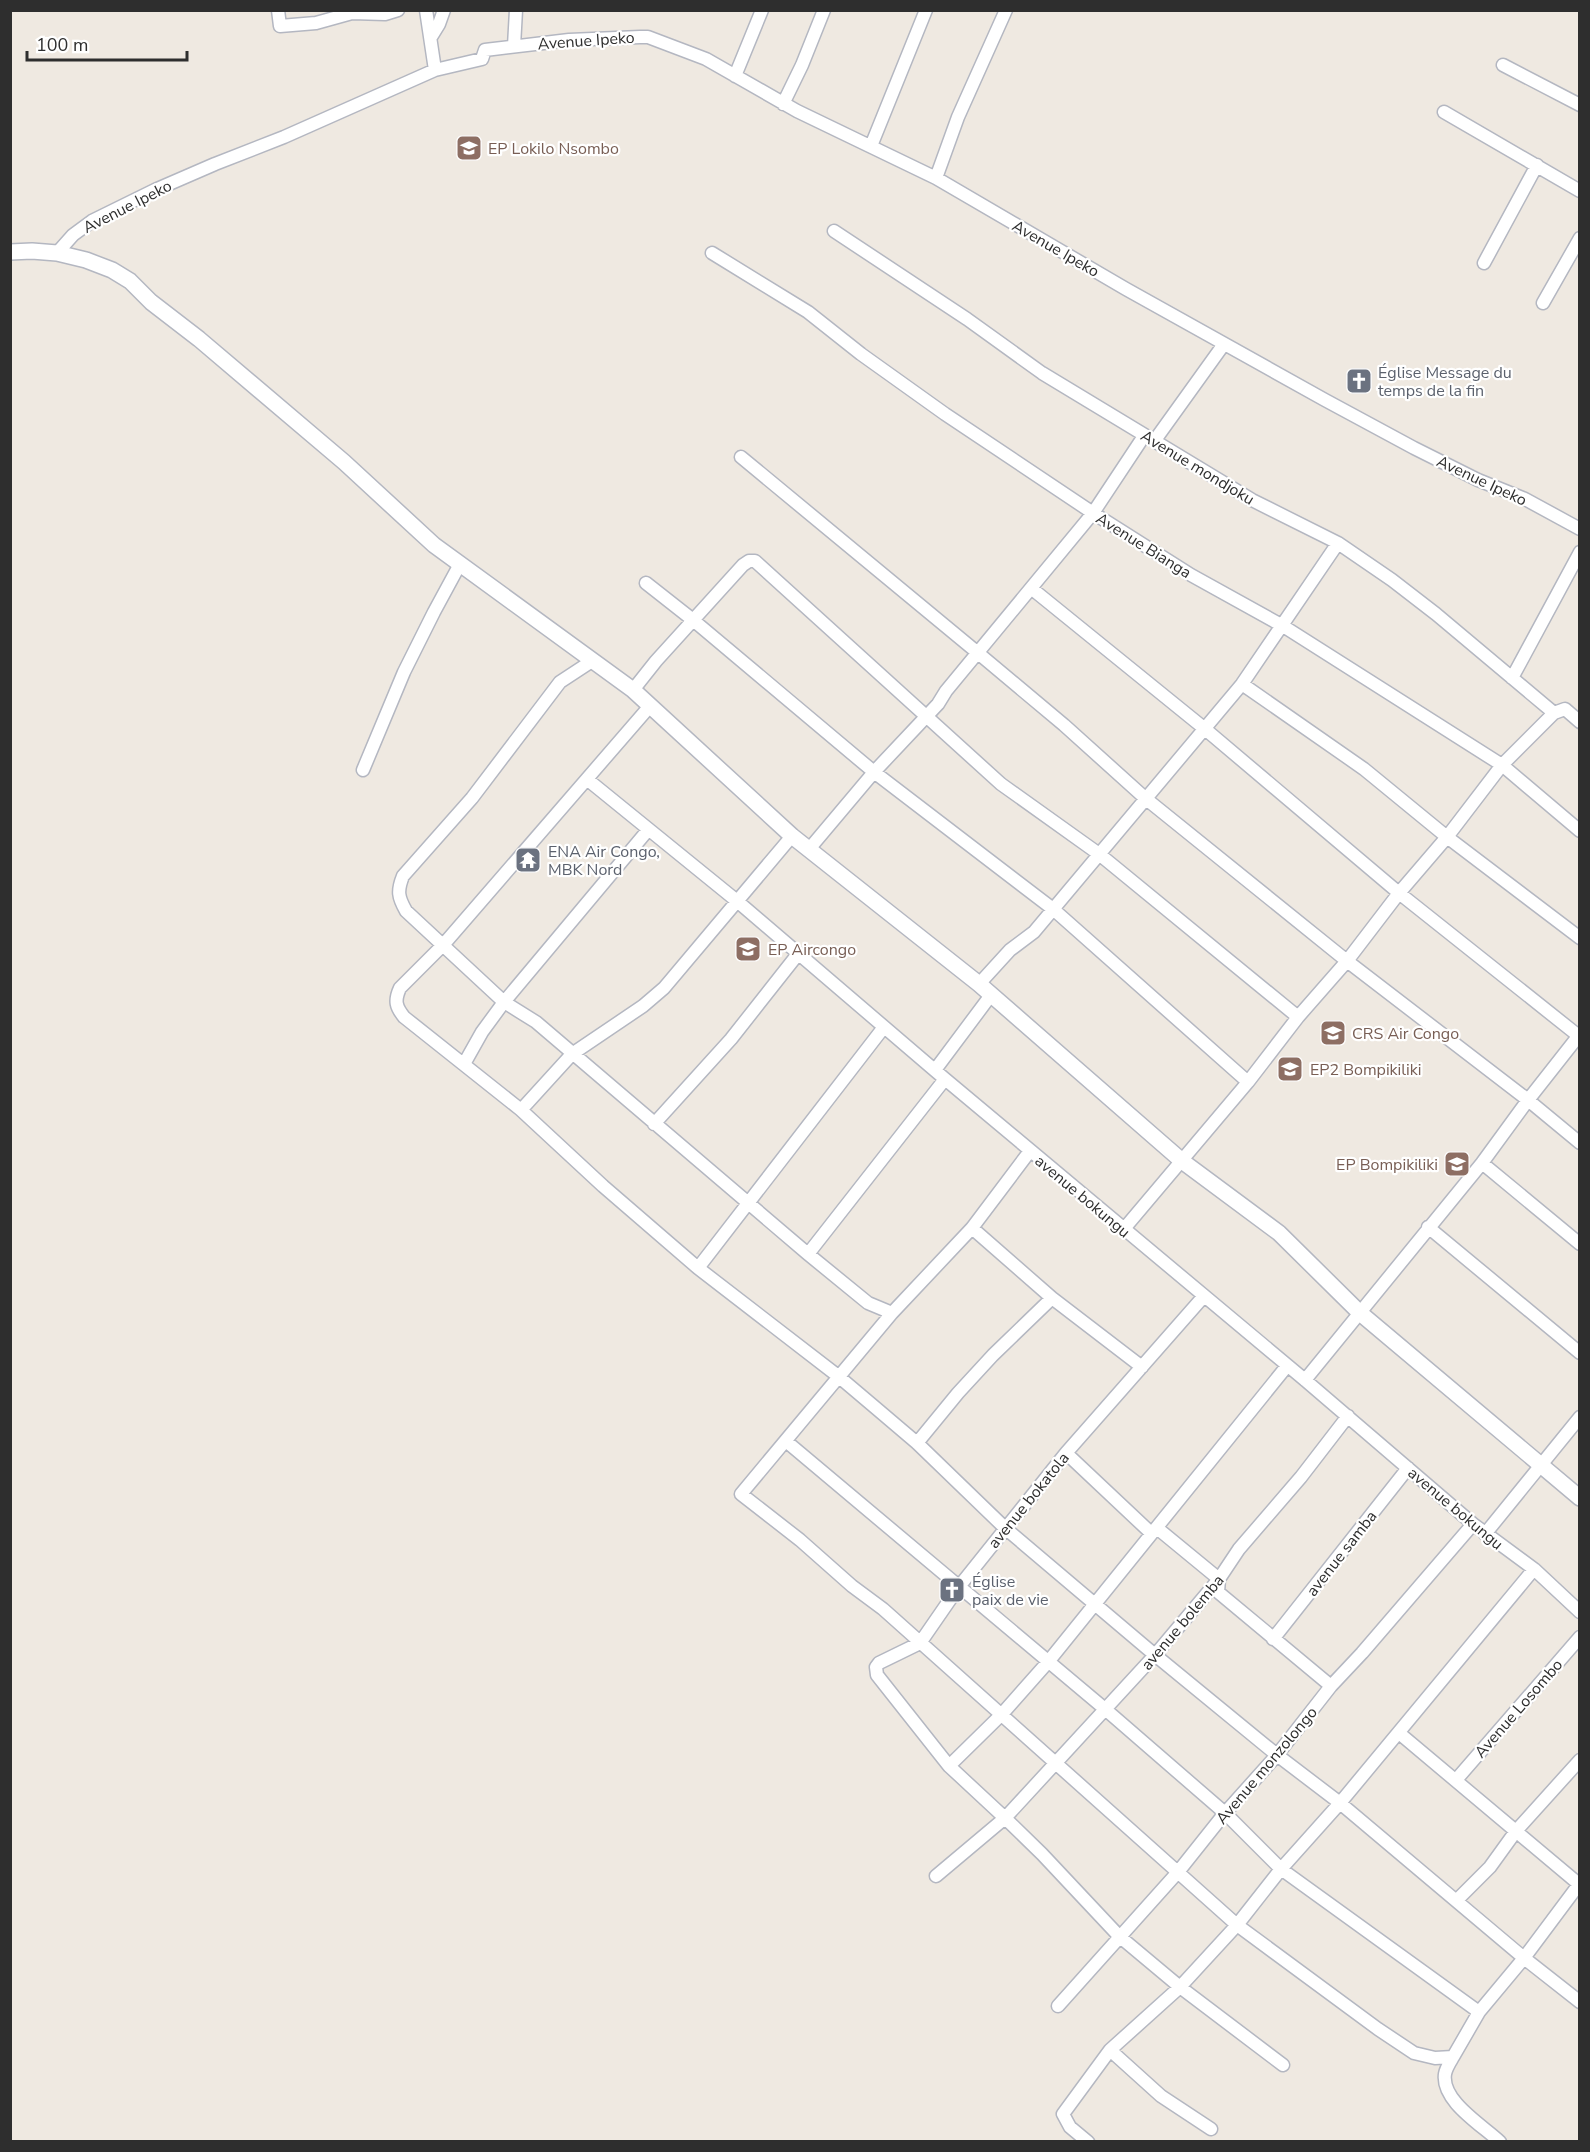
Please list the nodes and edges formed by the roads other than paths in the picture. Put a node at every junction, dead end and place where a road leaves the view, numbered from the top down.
1 (278, 10) edge
2 (398, 10) edge
3 (426, 10) edge
4 (444, 10) edge
5 (516, 10) edge
6 (762, 10) edge
7 (824, 10) edge
8 (927, 10) edge
9 (1006, 10) edge
10 (431, 38) junction
11 (514, 46) junction
12 (1503, 65) dead end
13 (435, 70) junction
14 (735, 76) junction
15 (783, 104) junction
16 (1580, 105) edge
17 (1444, 112) dead end
18 (871, 146) junction
19 (1537, 165) junction
20 (936, 178) junction
21 (1580, 191) edge
22 (834, 231) dead end
23 (1580, 238) edge
24 (10, 252) edge
25 (57, 253) junction
26 (712, 254) dead end
27 (1484, 263) dead end
28 (1543, 303) dead end
29 (1224, 344) junction
30 (1150, 438) junction
31 (741, 457) dead end
32 (1093, 513) junction
33 (1580, 529) edge
34 (1338, 543) junction
35 (1580, 552) edge
36 (460, 564) junction
37 (646, 583) dead end
38 (1031, 588) junction
39 (693, 620) junction
40 (1283, 626) junction
41 (978, 652) junction
42 (592, 661) junction
43 (1512, 678) junction
44 (1242, 684) junction
45 (633, 690) junction
46 (650, 706) junction
47 (1554, 713) junction
48 (926, 715) junction
49 (1580, 722) edge
50 (1205, 729) junction
51 (1502, 765) junction
52 (363, 770) dead end
53 (874, 772) junction
54 (588, 780) junction
55 (1145, 798) junction
56 (648, 830) junction
57 (1580, 831) edge
58 (792, 836) junction
59 (1447, 837) junction
60 (810, 848) junction
61 (1099, 854) junction
62 (1399, 893) junction
63 (737, 901) junction
64 (1053, 909) junction
65 (1580, 938) edge
66 (444, 944) junction
67 (798, 954) junction
68 (1347, 961) junction
69 (979, 984) junction
70 (991, 995) junction
71 (504, 1002) junction
72 (1298, 1017) junction
73 (884, 1027) junction
74 (1579, 1036) edge
75 (572, 1054) junction
76 (464, 1064) junction
77 (935, 1070) junction
78 (945, 1079) junction
79 (1248, 1082) junction
80 (1528, 1100) junction
81 (521, 1110) junction
82 (654, 1124) junction
83 (1580, 1143) edge
84 (1030, 1151) junction
85 (1182, 1161) junction
86 (1482, 1163) junction
87 (748, 1202) junction
88 (1428, 1227) junction
89 (972, 1228) junction
90 (1123, 1230) junction
91 (1580, 1245) edge
92 (808, 1254) junction
93 (698, 1268) junction
94 (1204, 1296) junction
95 (1052, 1299) junction
96 (892, 1313) junction
97 (1360, 1313) junction
98 (1580, 1353) edge
99 (1287, 1366) junction
100 (1142, 1367) junction
101 (838, 1377) junction
102 (1305, 1380) junction
103 (1348, 1416) junction
104 (1580, 1417) edge
105 (787, 1442) junction
106 (917, 1443) junction
107 (1066, 1453) junction
108 (1540, 1466) junction
109 (1408, 1468) junction
110 (1580, 1498) edge
111 (1473, 1524) junction
112 (1005, 1528) junction
113 (1154, 1530) junction
114 (1485, 1533) junction
115 (1534, 1569) junction
116 (1219, 1579) junction
117 (958, 1588) junction
118 (1096, 1604) junction
119 (1580, 1612) edge
120 (1580, 1637) edge
121 (1273, 1639) junction
122 (920, 1643) junction
123 (1155, 1655) junction
124 (1048, 1662) junction
125 (1331, 1686) junction
126 (1105, 1709) junction
127 (1002, 1714) junction
128 (1400, 1733) junction
129 (1277, 1755) junction
130 (1580, 1760) edge
131 (1057, 1763) junction
132 (950, 1766) junction
133 (1456, 1780) junction
134 (1340, 1803) junction
135 (1225, 1813) junction
136 (1005, 1818) junction
137 (1516, 1832) junction
138 (1281, 1869) junction
139 (1178, 1872) junction
140 (936, 1876) dead end
141 (1579, 1884) edge
142 (1457, 1900) junction
143 (1238, 1925) junction
144 (1119, 1936) junction
145 (1524, 1958) junction
146 (1180, 1987) junction
147 (1580, 2002) edge
148 (1058, 2006) dead end
149 (1479, 2012) junction
150 (1110, 2050) junction
151 (1453, 2057) junction
152 (1283, 2065) dead end
153 (1211, 2129) dead end
154 (1088, 2142) edge
155 (1500, 2142) edge

1 - 2 street
3 - 10 street
4 - 10 street
5 - 11 street, Avenue Ipeko
6 - 14 street
7 - 15 street
8 - 18 street
9 - 20 street
10 - 13 street
11 - 13 street, Avenue Ipeko
11 - 14 street, Avenue Ipeko
12 - 16 street
13 - 25 street, Avenue Ipeko
14 - 15 street, Avenue Ipeko
15 - 18 street, Avenue Ipeko
17 - 19 street
18 - 20 street, Avenue Ipeko
19 - 21 street
19 - 27 street
20 - 29 street, Avenue Ipeko
22 - 30 street, Avenue mondjoku
23 - 28 street
24 - 25 street
25 - 36 street
26 - 32 street, Avenue Bianga
29 - 30 street
29 - 33 street, Avenue Ipeko
30 - 32 street
30 - 34 street, Avenue mondjoku
31 - 41 street
32 - 38 street
32 - 40 street, Avenue Bianga
34 - 40 street
34 - 43 street, Avenue mondjoku
35 - 43 street
36 - 42 street
36 - 52 street
37 - 39 street
38 - 41 street
38 - 50 street
39 - 45 street
39 - 48 street
39 - 53 street
40 - 44 street
40 - 51 street, Avenue Bianga
41 - 48 street
41 - 55 street
42 - 45 street
42 - 66 street
43 - 47 street, Avenue mondjoku
44 - 50 street
44 - 59 street
45 - 46 street
46 - 54 street
46 - 58 street
47 - 49 street
47 - 51 street
48 - 53 street
48 - 61 street
50 - 55 street
50 - 62 street
51 - 57 street, Avenue Bianga
51 - 59 street
53 - 60 street
53 - 64 street
54 - 56 street, avenue bokungu
54 - 66 street
55 - 61 street
55 - 68 street
56 - 63 street, avenue bokungu
56 - 71 street
58 - 60 street
58 - 63 street
59 - 62 street
59 - 65 street
60 - 69 street
61 - 64 street
61 - 72 street
62 - 68 street
62 - 74 street
63 - 67 street, avenue bokungu
63 - 75 street
64 - 69 street
64 - 79 street
66 - 71 street
66 - 76 street
67 - 73 street, avenue bokungu
67 - 82 street
68 - 72 street
68 - 80 street
69 - 70 street
70 - 77 street
70 - 85 street
71 - 75 street
71 - 76 street
72 - 79 street
73 - 77 street, avenue bokungu
73 - 87 street
74 - 80 street
75 - 81 street
75 - 82 street
76 - 81 street
77 - 78 street, avenue bokungu
78 - 84 street, avenue bokungu
78 - 92 street
79 - 85 street
80 - 83 street
80 - 86 street
81 - 93 street
82 - 87 street
84 - 89 street
84 - 90 street, avenue bokungu
85 - 90 street
85 - 97 street
86 - 88 street
86 - 91 street
87 - 92 street
87 - 93 street
88 - 97 street
88 - 98 street
89 - 95 street
89 - 96 street
90 - 94 street, avenue bokungu
92 - 96 street
93 - 101 street
94 - 99 street, avenue bokungu
94 - 100 street, avenue bokatola
95 - 100 street
95 - 106 street
96 - 101 street
97 - 102 street
97 - 108 street
99 - 102 street, avenue bokungu
99 - 113 street
100 - 107 street, avenue bokatola
101 - 105 street
101 - 106 street
102 - 103 street, avenue bokungu
103 - 109 street, avenue bokungu
103 - 116 street, avenue bolemba
104 - 108 street
105 - 117 street
105 - 122 street
106 - 112 street
107 - 112 street, avenue bokatola
107 - 113 street
108 - 110 street
108 - 114 street
109 - 111 street, avenue bokungu
109 - 121 street, avenue samba
111 - 114 street, avenue bokungu
111 - 125 street, Avenue monzolongo
112 - 117 street, avenue bokatola
112 - 118 street
113 - 116 street
113 - 118 street
114 - 115 street, avenue bokungu
115 - 119 street, avenue bokungu
115 - 128 street
116 - 121 street
116 - 123 street, avenue bolemba
117 - 122 street, avenue bokatola
117 - 124 street
118 - 123 street
118 - 124 street
120 - 133 street, Avenue Losombo
121 - 125 street
122 - 127 street
122 - 132 street, avenue bokatola
123 - 126 street, avenue bolemba
123 - 129 street
124 - 126 street
124 - 127 street
125 - 129 street, Avenue monzolongo
126 - 131 street, avenue bolemba
126 - 135 street
127 - 131 street
127 - 132 street
128 - 133 street
128 - 134 street
129 - 134 street
129 - 135 street, Avenue monzolongo
130 - 137 street
131 - 136 street, avenue bolemba
131 - 139 street
132 - 136 street, avenue bokatola
133 - 137 street
134 - 138 street
134 - 142 street
135 - 138 street
135 - 139 street, Avenue monzolongo
136 - 140 street
136 - 144 street, avenue bokatola
137 - 141 street
137 - 142 street
138 - 143 street
138 - 149 street
139 - 143 street
139 - 144 street, Avenue monzolongo
141 - 145 street
142 - 145 street
143 - 146 street
143 - 151 street
144 - 146 street, avenue bokatola
144 - 148 street, Avenue monzolongo
145 - 147 street
145 - 149 street
146 - 150 street
146 - 152 street, avenue bokatola
149 - 151 street
150 - 153 street
150 - 154 street
151 - 155 street

